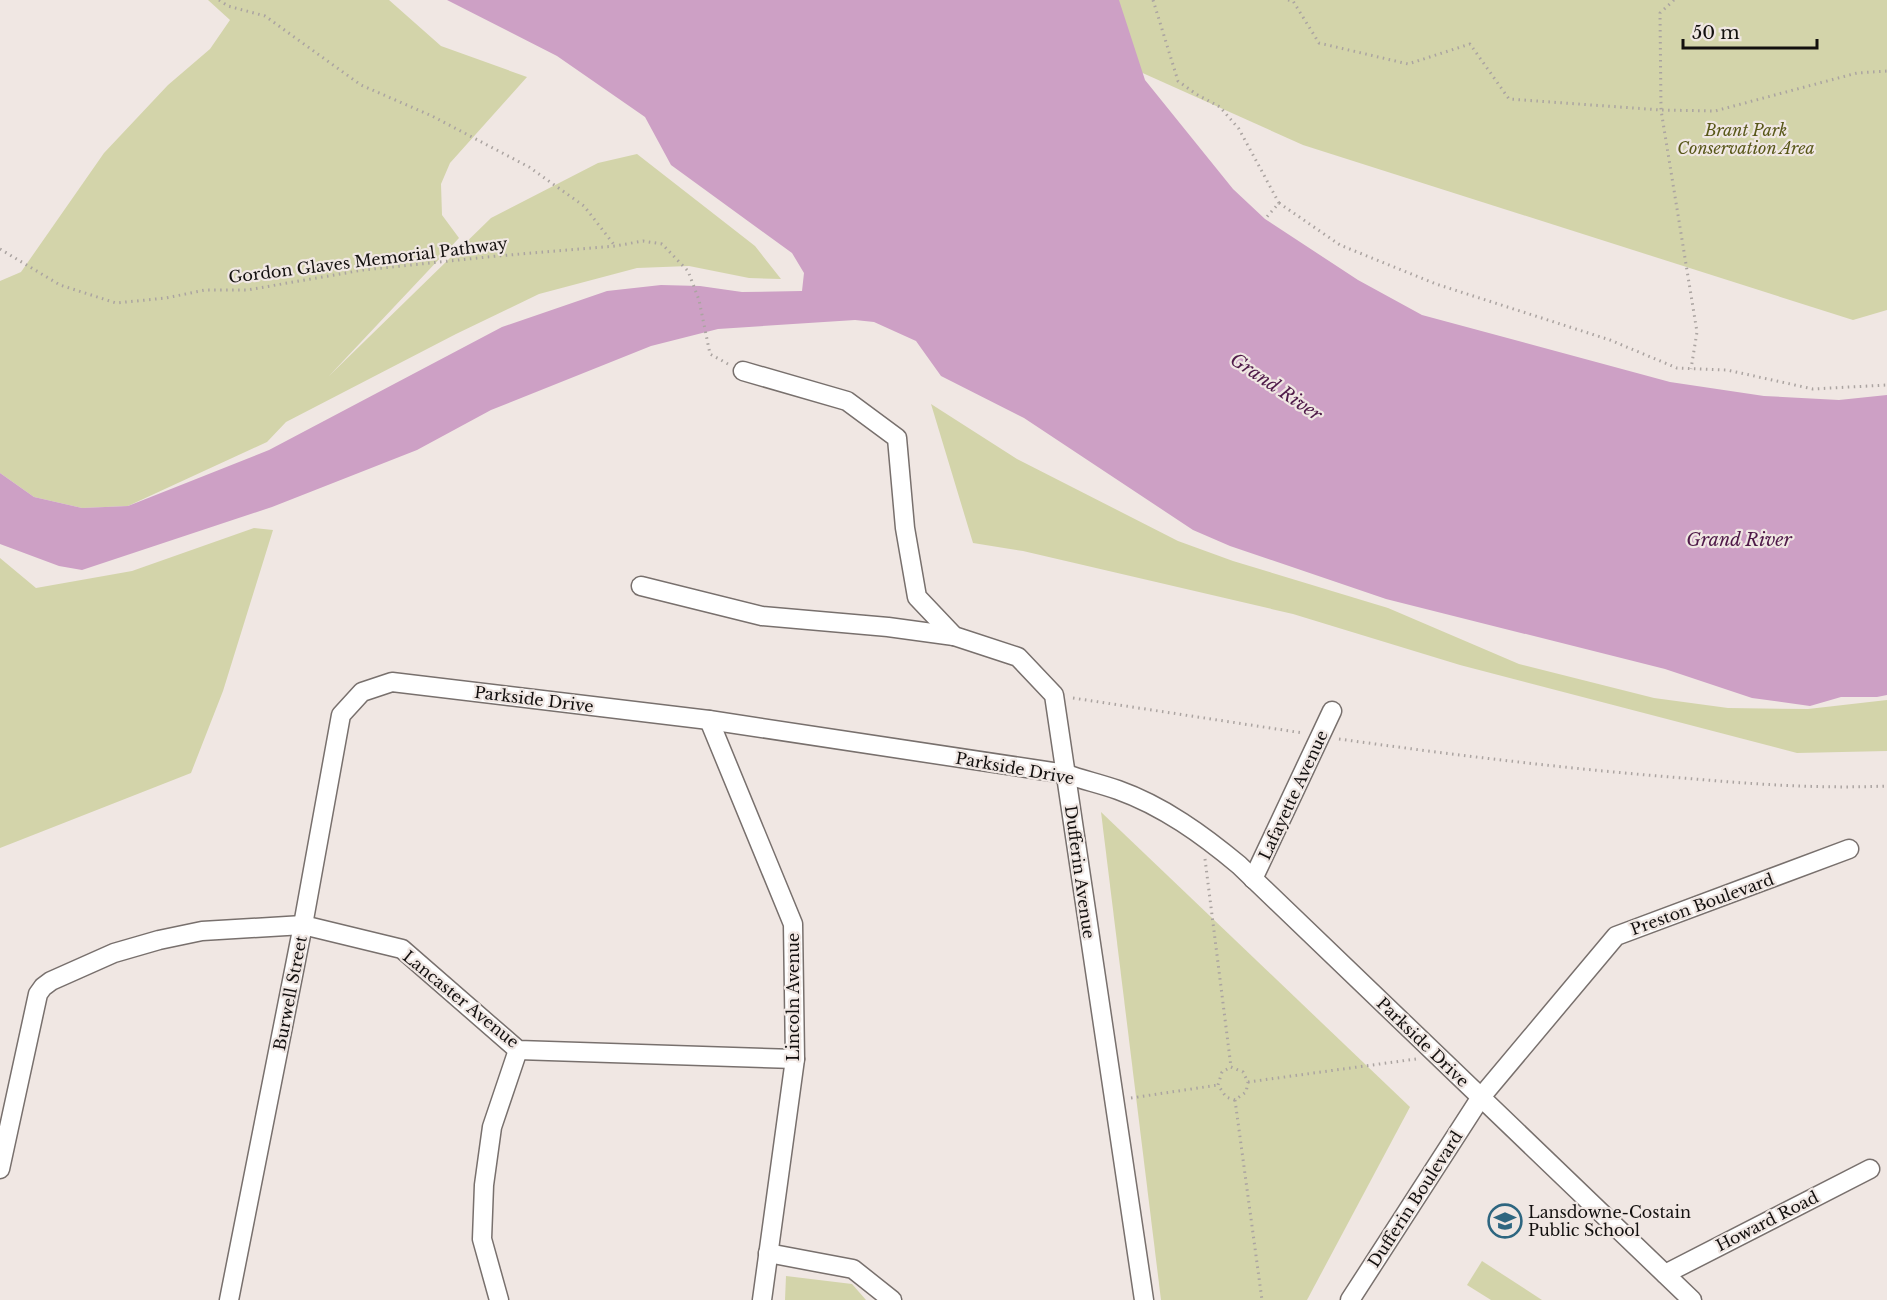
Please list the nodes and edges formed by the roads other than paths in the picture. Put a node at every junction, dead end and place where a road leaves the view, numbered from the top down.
1 (743, 371) road end
2 (641, 586) dead end
3 (954, 636) junction
4 (362, 692) joint
5 (1332, 711) dead end
6 (709, 720) junction
7 (1065, 774) junction
8 (1849, 849) dead end
9 (1253, 879) junction
10 (303, 925) junction
11 (518, 1050) junction
12 (795, 1059) junction
13 (1481, 1097) junction
14 (1870, 1168) dead end
15 (0, 1169) edge
16 (768, 1253) junction
17 (1665, 1274) junction
18 (230, 1300) edge
19 (499, 1300) edge
20 (762, 1300) edge
21 (892, 1300) edge
22 (1144, 1300) edge
23 (1350, 1300) edge
24 (1692, 1300) edge

1 - 3 street
2 - 3 street
3 - 7 street, Dufferin Avenue
4 - 6 street, Parkside Drive
4 - 10 street, Burwell Street
5 - 9 street, Lafayette Avenue
6 - 7 street, Parkside Drive
6 - 12 street, Lincoln Avenue
7 - 9 street, Parkside Drive
7 - 22 street, Dufferin Avenue
8 - 13 street, Preston Boulevard
9 - 13 street, Parkside Drive
10 - 11 street, Lancaster Avenue
10 - 15 street, Lancaster Avenue
10 - 18 street, Burwell Street
11 - 12 street, Lancaster Avenue
11 - 19 street
12 - 16 street, Lincoln Avenue
13 - 17 street, Parkside Drive
13 - 23 street, Dufferin Boulevard
14 - 17 street, Howard Road
16 - 20 street, Lincoln Avenue
16 - 21 street
17 - 24 street, Parkside Drive

